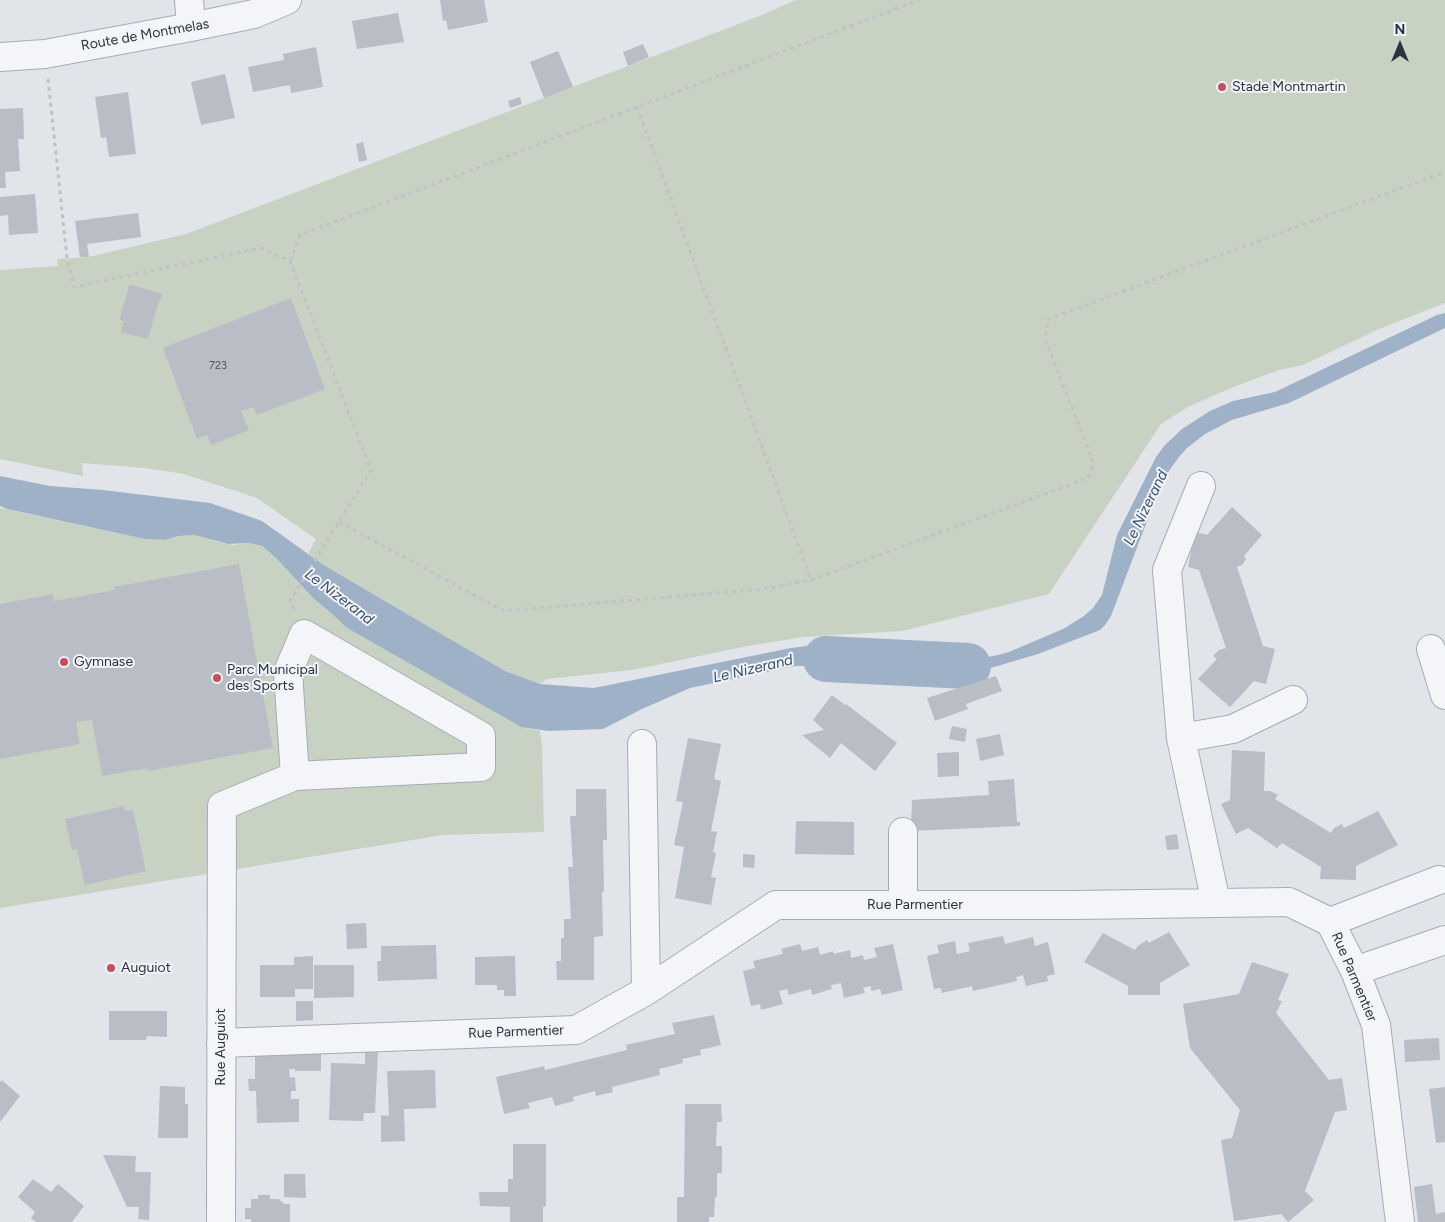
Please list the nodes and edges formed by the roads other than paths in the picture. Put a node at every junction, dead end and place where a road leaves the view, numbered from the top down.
1 (189, 0) edge
2 (287, 0) edge
3 (192, 27) junction
4 (0, 57) edge
5 (1201, 486) dead end
6 (1431, 649) dead end
7 (1445, 695) edge
8 (1293, 700) dead end
9 (1181, 738) junction
10 (642, 744) dead end
11 (295, 776) junction
12 (904, 832) dead end
13 (1439, 880) dead end
14 (1216, 903) junction
15 (903, 905) junction
16 (1330, 922) junction
17 (1445, 940) edge
18 (1355, 971) junction
19 (646, 991) junction
20 (221, 1043) junction
21 (221, 1222) edge
22 (1400, 1222) edge

1 - 3 street
2 - 3 street, Route de Montmelas
3 - 4 street, Route de Montmelas
5 - 9 street
6 - 7 street
8 - 9 street
9 - 14 street
10 - 19 street
11 - 11 street
11 - 20 street, Rue Auguiot
12 - 15 street
13 - 16 street
14 - 15 street, Rue Parmentier
14 - 16 street, Rue Parmentier
15 - 19 street, Rue Parmentier
16 - 18 street, Rue Parmentier
17 - 18 street
18 - 22 street, Rue Parmentier
19 - 20 street, Rue Parmentier
20 - 21 street, Rue Auguiot

